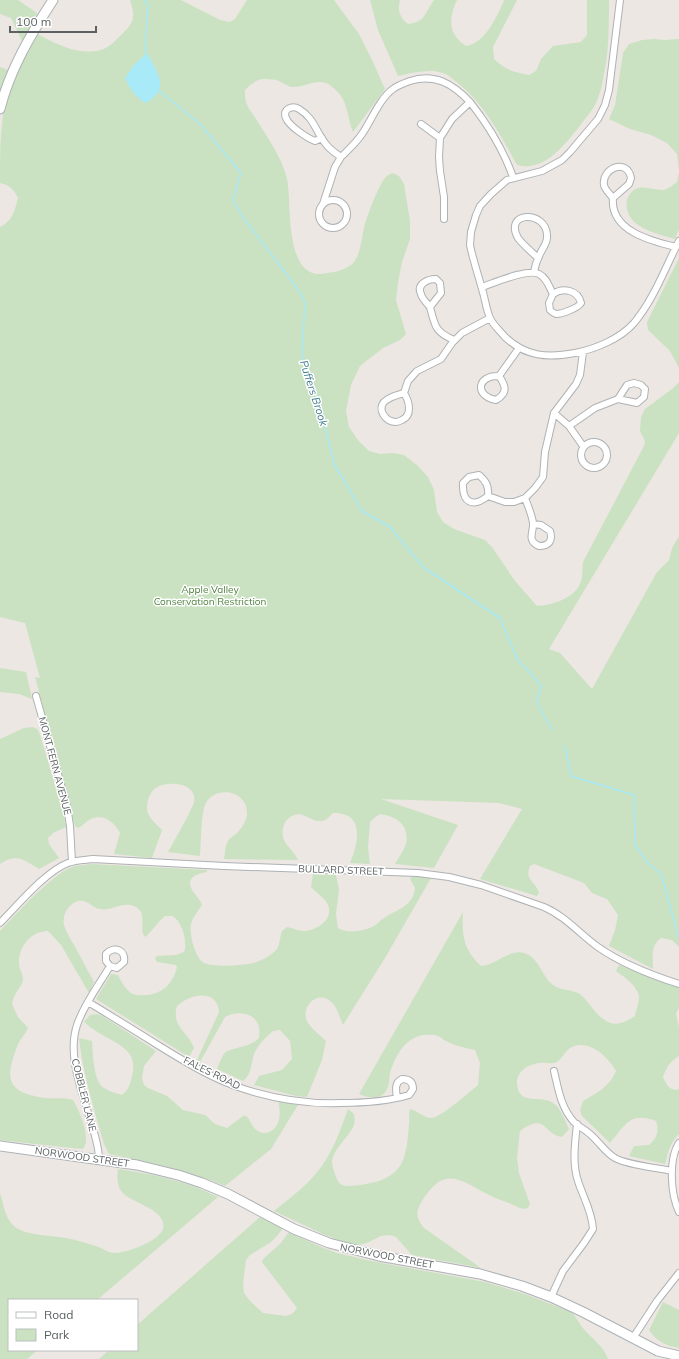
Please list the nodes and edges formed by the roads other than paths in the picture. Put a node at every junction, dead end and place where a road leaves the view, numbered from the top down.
1 (53, 0) edge
2 (620, 0) edge
3 (470, 102) junction
4 (0, 109) edge
5 (421, 124) dead end
6 (322, 138) junction
7 (440, 138) junction
8 (341, 157) junction
9 (513, 178) junction
10 (613, 198) junction
11 (323, 204) junction
12 (444, 219) dead end
13 (679, 241) edge
14 (676, 247) junction
15 (538, 258) junction
16 (534, 272) junction
17 (482, 287) junction
18 (553, 294) junction
19 (430, 307) junction
20 (490, 318) junction
21 (454, 340) junction
22 (519, 348) junction
23 (583, 352) junction
24 (499, 376) junction
25 (404, 393) junction
26 (618, 399) dead end
27 (554, 413) junction
28 (569, 426) junction
29 (583, 446) junction
30 (488, 496) junction
31 (525, 498) junction
32 (533, 524) dead end
33 (36, 696) dead end
34 (72, 862) junction
35 (0, 923) edge
36 (110, 966) dead end
37 (679, 984) edge
38 (88, 1002) junction
39 (554, 1071) dead end
40 (397, 1098) dead end
41 (577, 1124) junction
42 (679, 1143) edge
43 (0, 1146) edge
44 (98, 1159) junction
45 (672, 1171) junction
46 (679, 1212) edge
47 (679, 1273) edge
48 (551, 1297) junction
49 (633, 1338) junction
50 (679, 1356) edge

1 - 4 main road
2 - 9 street
3 - 7 street
3 - 8 street
3 - 9 street
5 - 7 street
6 - 6 street
6 - 8 street
7 - 12 street
8 - 11 street
9 - 17 street
10 - 10 street
10 - 14 street
11 - 11 street
13 - 14 street
14 - 23 street
15 - 15 street
15 - 16 street
16 - 17 street
16 - 18 street
17 - 20 street
18 - 18 street
19 - 19 street
19 - 21 street
20 - 21 street
20 - 22 street
21 - 25 street
22 - 23 street
22 - 24 street
23 - 27 street
24 - 24 street
25 - 25 street
26 - 28 street
27 - 28 street
27 - 31 street
28 - 29 street
29 - 29 street
30 - 30 street
30 - 31 street
31 - 32 street
33 - 34 street, MONT FERN AVENUE
34 - 35 street, BULLARD STREET
34 - 37 street, BULLARD STREET
36 - 38 street, COBBLER LANE
38 - 40 street, FALES ROAD
38 - 44 street, COBBLER LANE
39 - 41 street
41 - 45 street
41 - 48 street
42 - 45 street
43 - 44 main road, NORWOOD STREET
44 - 48 main road, NORWOOD STREET
45 - 46 street
47 - 49 street
48 - 49 main road, NORWOOD STREET
49 - 50 main road, NORWOOD STREET

